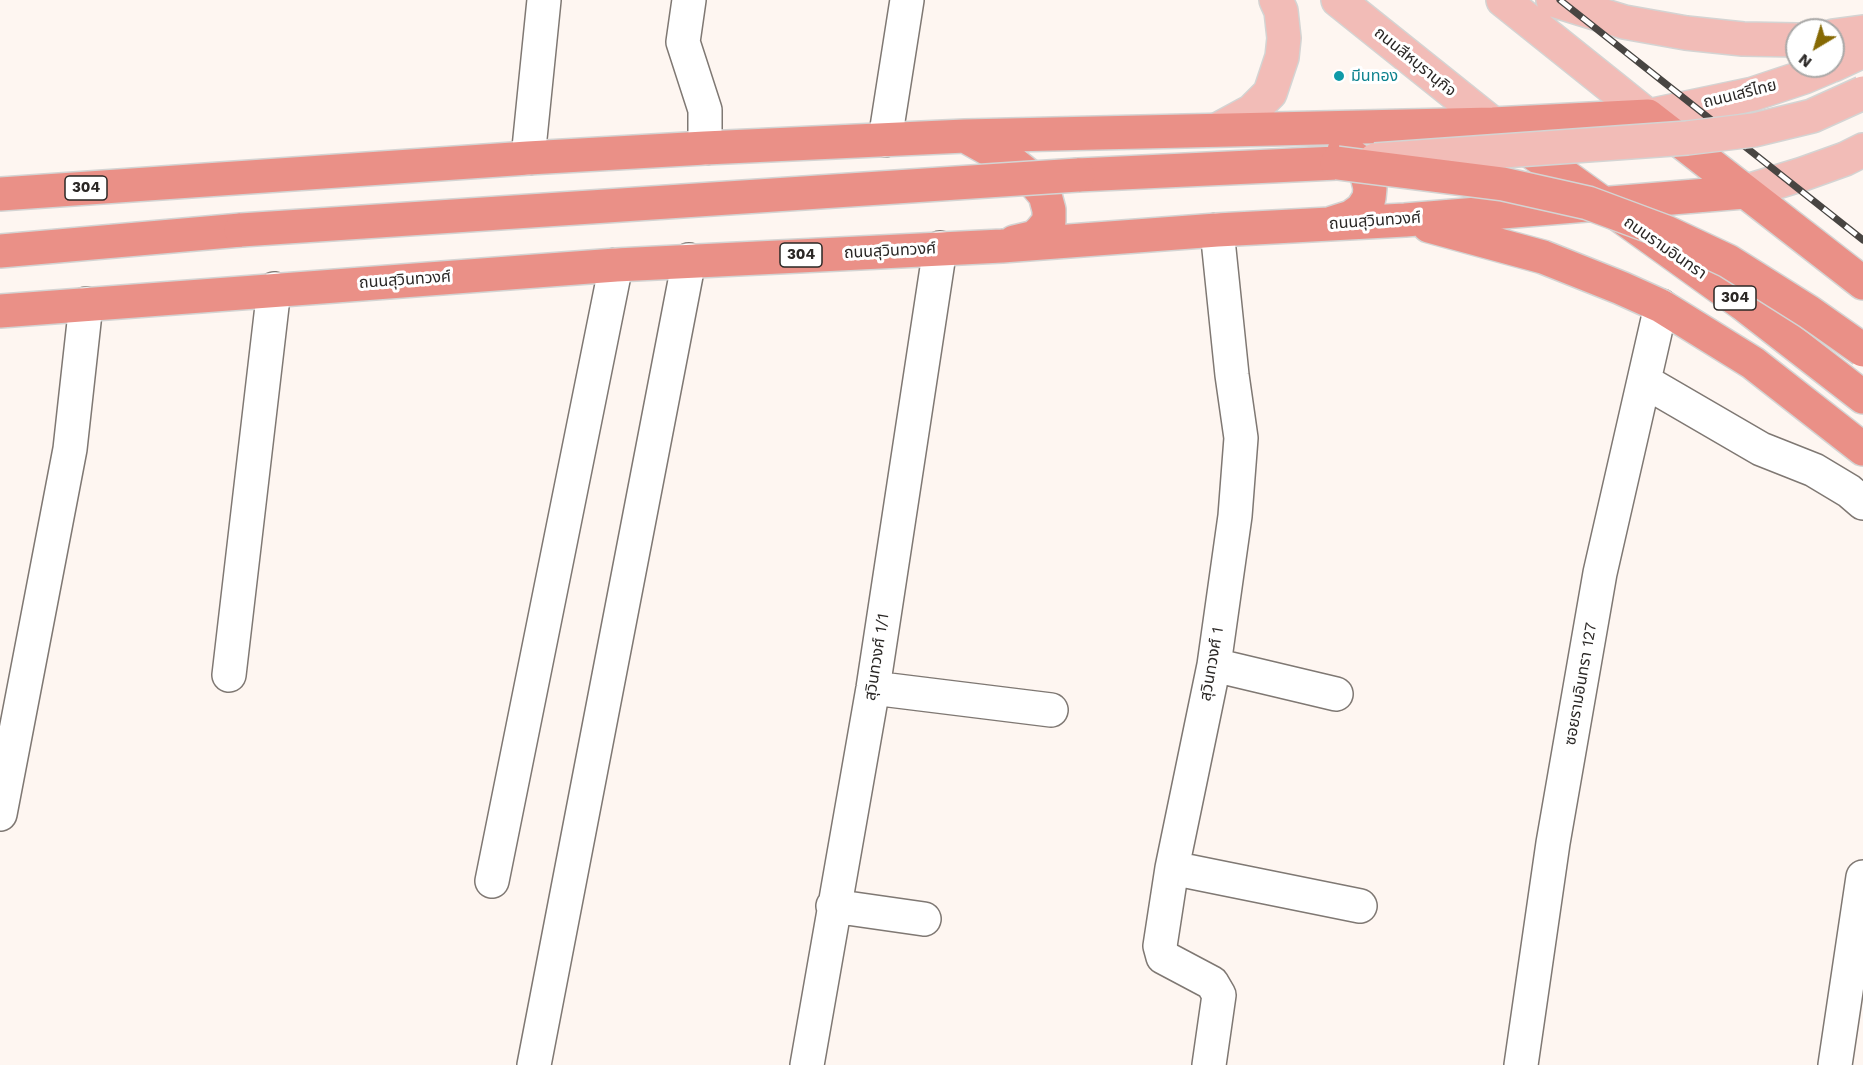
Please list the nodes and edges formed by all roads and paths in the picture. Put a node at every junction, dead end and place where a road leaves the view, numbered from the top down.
1 (544, 0) edge
2 (689, 0) edge
3 (907, 0) edge
4 (1276, 0) edge
5 (1338, 0) edge
6 (1503, 0) edge
7 (1572, 2) edge
8 (1863, 32) edge
9 (1845, 34) edge
10 (1785, 40) edge
11 (1863, 51) edge
12 (1845, 59) edge
13 (1797, 78) edge
14 (1863, 93) edge
15 (1648, 116) junction
16 (1493, 124) junction
17 (1289, 129) junction
18 (1217, 130) junction
19 (966, 136) junction
20 (885, 140) junction
21 (705, 148) junction
22 (1863, 150) edge
23 (528, 158) junction
24 (1337, 163) junction
25 (1744, 192) junction
26 (0, 195) edge
27 (1603, 205) junction
28 (1405, 220) junction
29 (1326, 224) junction
30 (1217, 230) junction
31 (1002, 246) junction
32 (940, 249) junction
33 (0, 252) edge
34 (689, 260) junction
35 (616, 265) junction
36 (1863, 283) edge
37 (274, 289) junction
38 (86, 304) junction
39 (1661, 306) junction
40 (0, 311) edge
41 (1863, 350) edge
42 (1644, 381) junction
43 (1863, 397) edge
44 (1863, 449) edge
45 (1863, 503) edge
46 (1214, 665) junction
47 (229, 675) dead end
48 (873, 688) junction
49 (1336, 694) dead end
50 (1051, 710) dead end
51 (0, 814) edge
52 (1173, 868) junction
53 (1863, 877) edge
54 (492, 881) dead end
55 (833, 906) junction
56 (1360, 906) dead end
57 (924, 919) dead end
58 (534, 1065) edge
59 (807, 1065) edge
60 (1209, 1065) edge
61 (1521, 1065) edge
62 (1835, 1065) edge

1 - 23 street
2 - 21 street
3 - 20 street
4 - 18 main road
5 - 16 main road, ถนนสีหบุรานุกิจ
6 - 15 main road
7 - 10 main road
8 - 9 main road
11 - 12 main road, ถนนเสรีไทย
13 - 15 main road, ถนนเสรีไทย
14 - 24 main road, bridge
15 - 16 highway, 304
15 - 25 highway
16 - 17 highway, 304
16 - 27 highway, ถนนรามอินทรา / 304
17 - 18 highway, 304
17 - 29 highway
18 - 19 highway, 304
19 - 20 highway, 304
19 - 31 highway
20 - 21 highway, 304
21 - 23 highway, 304
22 - 25 main road
23 - 26 highway, 304
24 - 33 highway, bridge
24 - 41 highway, bridge
25 - 27 highway, ถนนสุวินทวงศ์ / 304
25 - 36 highway
27 - 28 highway, ถนนสุวินทวงศ์ / 304
27 - 43 highway, ถนนรามอินทรา / 304
28 - 29 highway, ถนนสุวินทวงศ์ / 304
28 - 39 highway
29 - 30 highway, ถนนสุวินทวงศ์ / 304
30 - 31 highway, ถนนสุวินทวงศ์ / 304
30 - 46 street, สุวินทวงศ์ 1
31 - 32 highway, ถนนสุวินทวงศ์ / 304
32 - 34 highway, ถนนสุวินทวงศ์ / 304
32 - 48 street, สุวินทวงศ์ 1/1
34 - 35 highway, ถนนสุวินทวงศ์ / 304
34 - 58 street
35 - 37 highway, ถนนสุวินทวงศ์ / 304
35 - 54 street
37 - 38 highway, ถนนสุวินทวงศ์ / 304
37 - 47 street
38 - 40 highway, ถนนสุวินทวงศ์ / 304
38 - 51 street
39 - 42 street, ซอยรามอินทรา 127
39 - 44 highway
42 - 45 street
42 - 61 street, ซอยรามอินทรา 127
46 - 49 street
46 - 52 street, สุวินทวงศ์ 1
48 - 50 street
48 - 55 street, สุวินทวงศ์ 1/1
52 - 56 street
52 - 60 street, สุวินทวงศ์ 1
53 - 62 street
55 - 57 street
55 - 59 street, สุวินทวงศ์ 1/1

